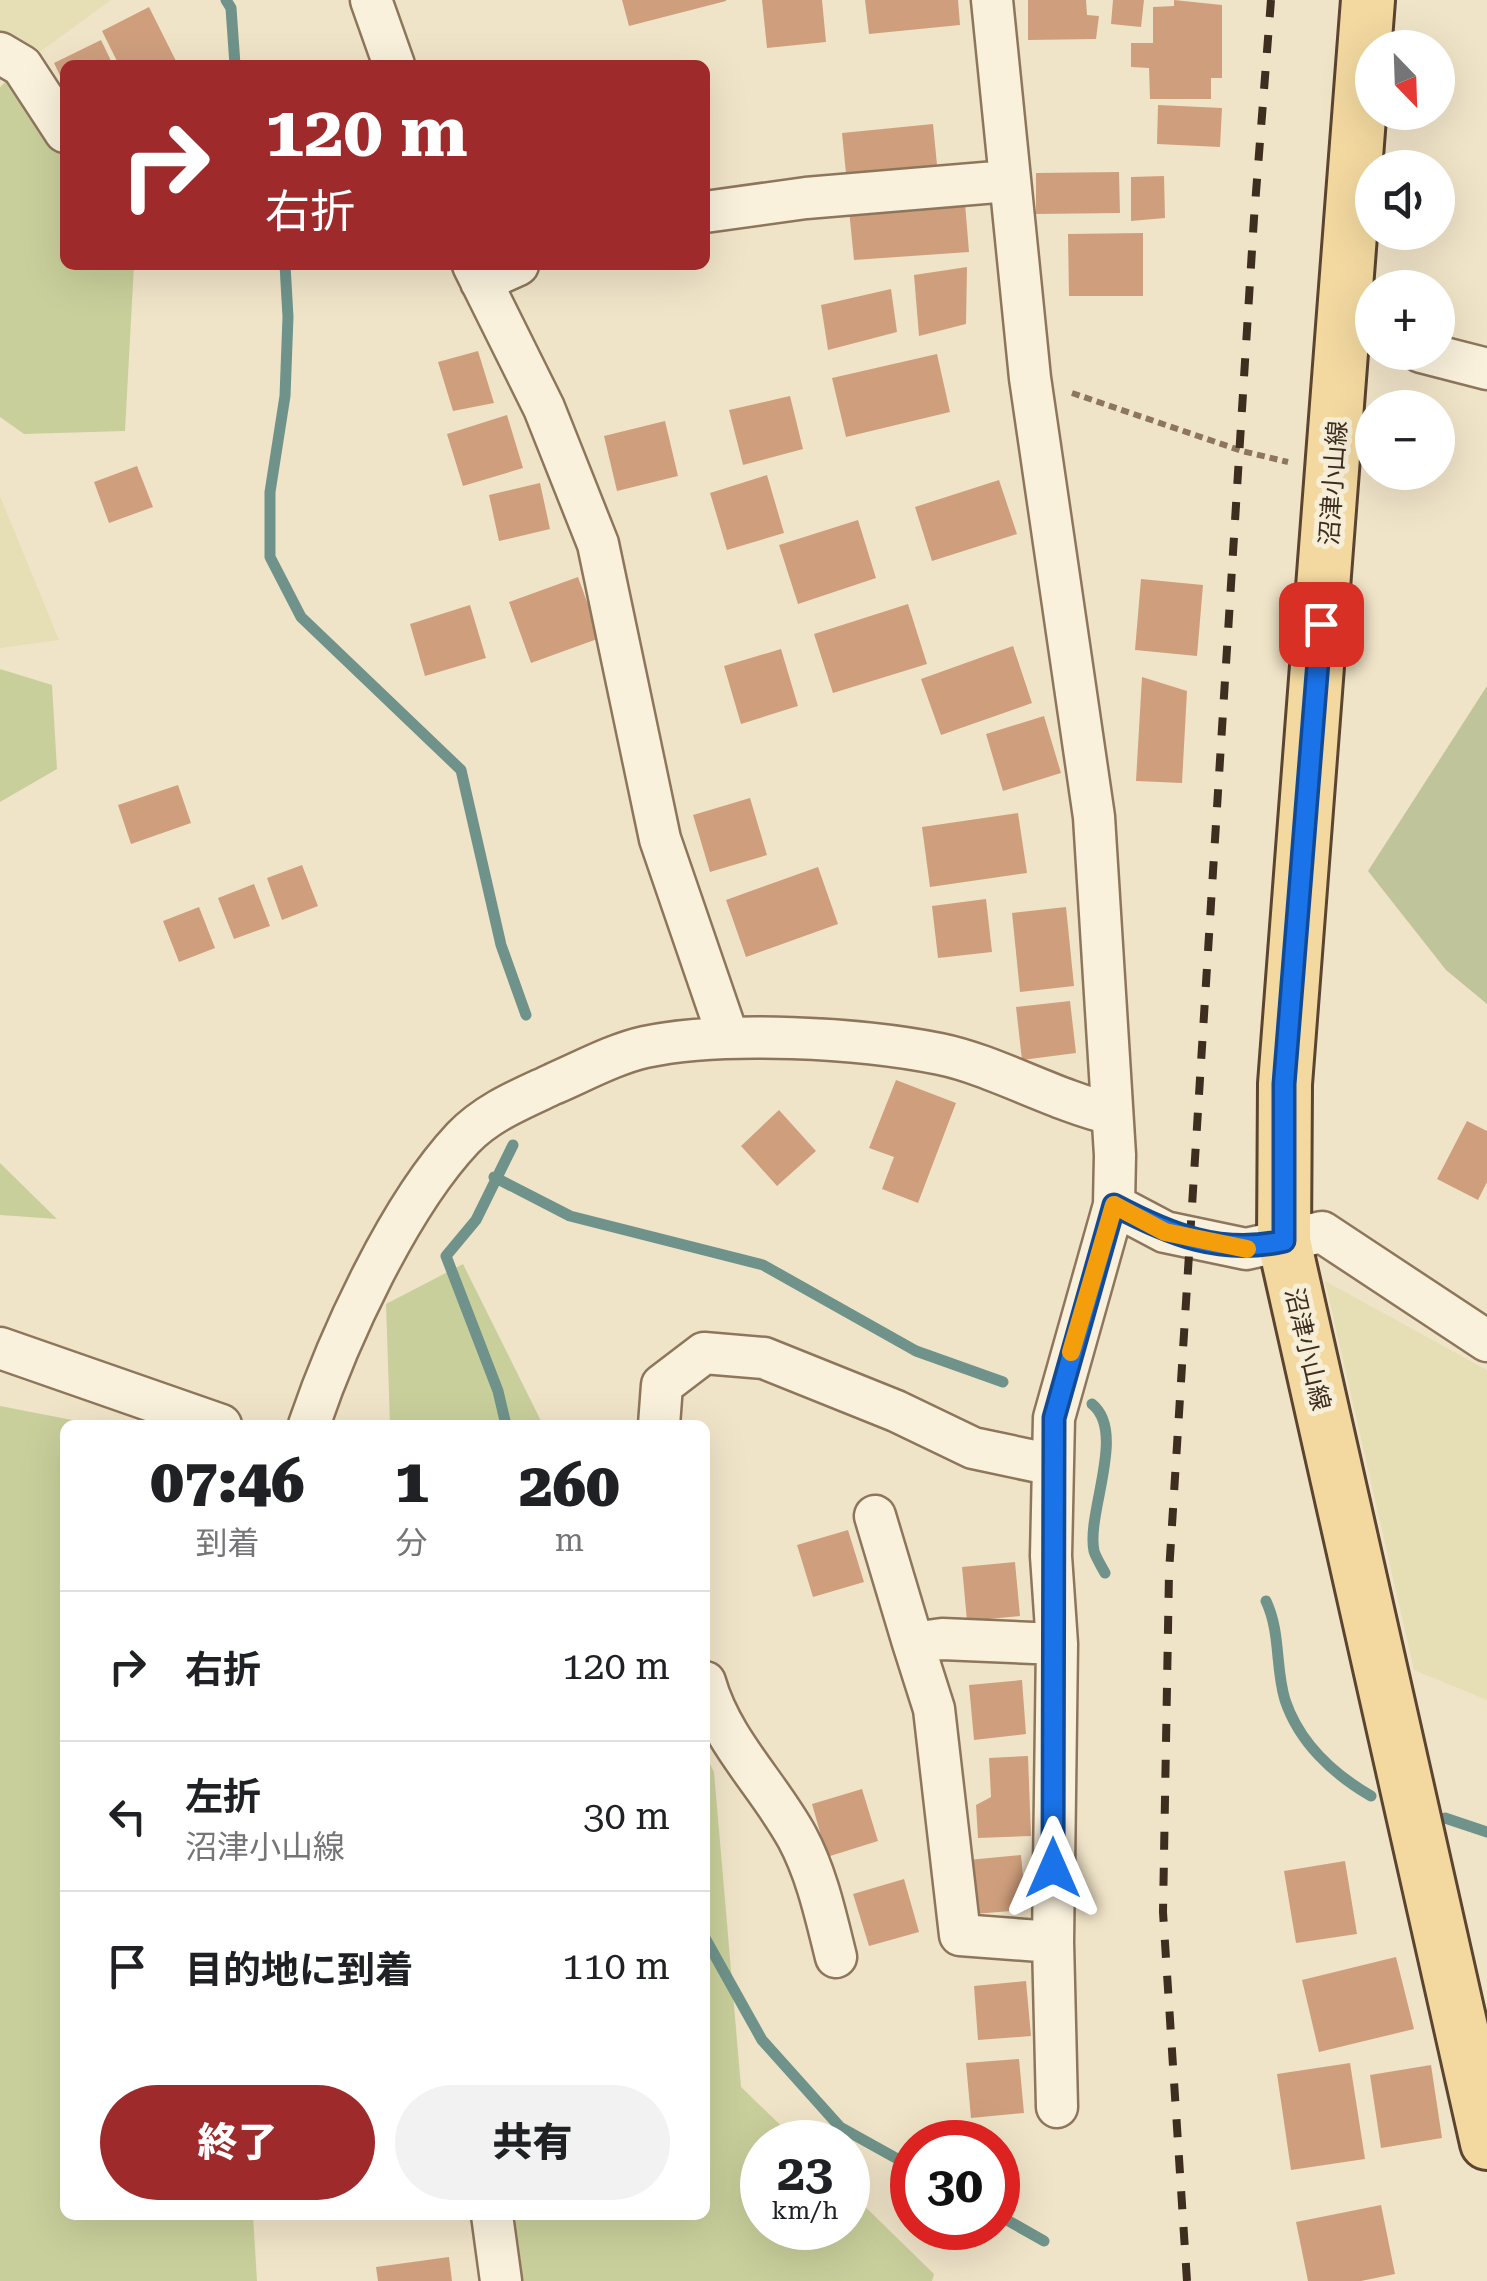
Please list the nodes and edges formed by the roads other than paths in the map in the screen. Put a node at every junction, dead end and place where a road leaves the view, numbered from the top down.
1 (371, 0) edge
2 (992, 0) edge
3 (1368, 0) edge
4 (0, 54) edge
5 (392, 60) edge
6 (60, 124) edge
7 (1008, 181) junction
8 (710, 211) edge
9 (1360, 270) edge
10 (477, 274) edge
11 (1355, 354) edge
12 (1455, 361) edge
13 (1487, 369) edge
14 (728, 1037) junction
15 (1112, 1114) junction
16 (1114, 1205) junction
17 (1284, 1241) junction
18 (1487, 1341) edge
19 (0, 1348) edge
20 (207, 1420) edge
21 (311, 1420) edge
22 (659, 1420) edge
23 (1053, 1465) junction
24 (875, 1516) dead end
25 (913, 1643) junction
26 (1057, 1644) junction
27 (710, 1695) edge
28 (1053, 1942) junction
29 (836, 1957) dead end
30 (1057, 2107) dead end
31 (1487, 2144) edge
32 (493, 2220) edge
33 (501, 2281) edge

1 - 5 street
2 - 7 street
3 - 9 main road, 沼津小山線
4 - 6 street
7 - 8 street
7 - 15 street
10 - 14 street
11 - 17 main road, 沼津小山線
12 - 13 street
14 - 15 street
14 - 21 street
15 - 16 street
16 - 17 street
16 - 23 street
17 - 18 street
17 - 31 main road, 沼津小山線
19 - 20 street
22 - 23 street
23 - 26 street
24 - 25 street
25 - 26 street
25 - 28 street
26 - 28 street
27 - 29 street
28 - 30 street
32 - 33 street

